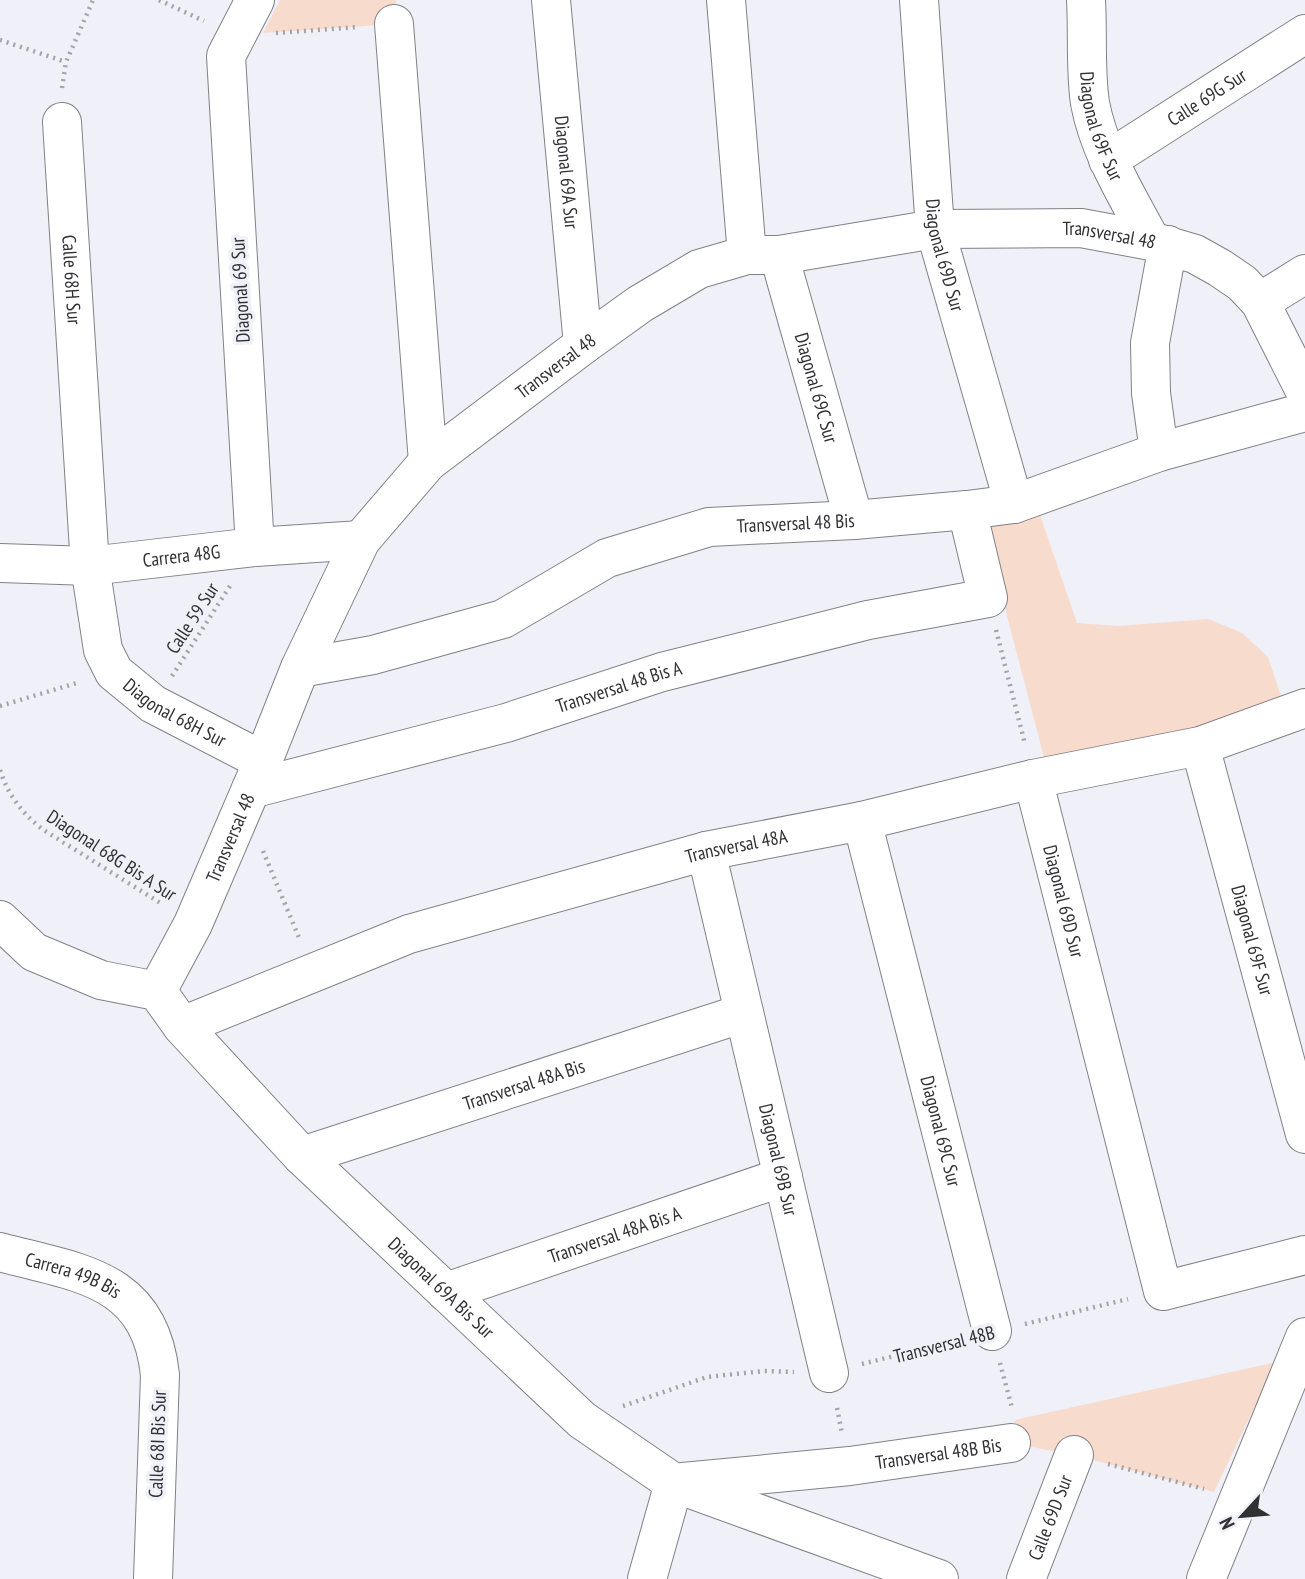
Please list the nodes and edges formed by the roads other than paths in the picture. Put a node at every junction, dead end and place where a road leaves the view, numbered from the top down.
1 (255, 0) edge
2 (551, 0) edge
3 (726, 0) edge
4 (919, 0) edge
5 (1086, 0) edge
6 (394, 24) road end
7 (1303, 38) edge
8 (62, 122) road end
9 (1108, 160) junction
10 (935, 229) junction
11 (1160, 243) junction
12 (763, 255) junction
13 (1305, 274) edge
14 (1260, 302) junction
15 (583, 345) junction
16 (1305, 391) edge
17 (1305, 412) edge
18 (1159, 452) junction
19 (428, 462) junction
20 (1014, 504) junction
21 (967, 510) junction
22 (854, 520) junction
23 (361, 540) junction
24 (255, 547) junction
25 (0, 563) edge
26 (90, 566) junction
27 (300, 668) junction
28 (1305, 708) edge
29 (1200, 746) junction
30 (1033, 779) junction
31 (253, 785) junction
32 (862, 821) junction
33 (706, 851) junction
34 (0, 920) edge
35 (157, 991) junction
36 (744, 1013) junction
37 (182, 1026) junction
38 (1305, 1134) edge
39 (302, 1156) junction
40 (783, 1177) junction
41 (0, 1252) edge
42 (1305, 1255) edge
43 (446, 1292) junction
44 (139, 1313) joint
45 (992, 1331) road end
46 (1305, 1338) edge
47 (829, 1373) road end
48 (1011, 1443) road end
49 (1074, 1455) road end
50 (674, 1483) junction
51 (153, 1579) edge
52 (647, 1579) edge
53 (939, 1579) edge
54 (1026, 1579) edge
55 (1206, 1579) edge

1 - 24 street, Diagonal 69 Sur
2 - 15 street, Diagonal 69A Sur
3 - 12 street, Diagonal 69C Sur
4 - 10 street, Diagonal 69D Sur
5 - 9 street, Diagonal 69F Sur
6 - 19 street
7 - 9 street, Calle 69G Sur
8 - 26 street, Calle 68H Sur
9 - 11 street, Diagonal 69F Sur
10 - 11 street, Transversal 48
10 - 12 street, Transversal 48
10 - 20 street, Diagonal 69D Sur
11 - 14 street, Transversal 48
11 - 18 street
12 - 15 street, Transversal 48
12 - 22 street, Diagonal 69C Sur
13 - 14 street
14 - 16 street
15 - 19 street, Transversal 48
17 - 18 street, Transversal 48 Bis
18 - 20 street, Transversal 48 Bis
19 - 23 street, Transversal 48
20 - 21 street, Transversal 48 Bis
21 - 22 street, Transversal 48 Bis
21 - 31 street, Transversal 48 Bis A
22 - 27 street, Transversal 48 Bis
23 - 24 street, Carrera 48G
23 - 27 street, Transversal 48
24 - 26 street, Carrera 48G
25 - 26 street, Carrera 48G
26 - 31 street, Diagonal 68H Sur
27 - 31 street, Transversal 48
28 - 29 street, Transversal 48A
29 - 30 street, Transversal 48A
29 - 38 street, Diagonal 69F Sur
30 - 32 street, Transversal 48A
30 - 42 street, Diagonal 69D Sur
31 - 35 street, Transversal 48
32 - 33 street, Transversal 48A
32 - 45 street, Diagonal 69C Sur
33 - 36 street, Diagonal 69B Sur
33 - 37 street, Transversal 48A
34 - 35 street
35 - 37 street, Diagonal 69A Bis Sur
36 - 39 street, Transversal 48A Bis
36 - 40 street, Diagonal 69B Sur
37 - 39 street, Diagonal 69A Bis Sur
39 - 43 street, Diagonal 69A Bis Sur
40 - 43 street, Transversal 48A Bis A
40 - 47 street, Diagonal 69B Sur
41 - 44 street, Carrera 49B Bis
43 - 50 street, Diagonal 69A Bis Sur
44 - 51 street, Calle 68I Bis Sur
46 - 55 street
48 - 50 street, Transversal 48B Bis
49 - 54 street, Calle 69D Sur
50 - 52 street
50 - 53 street, Diagonal 69A Bis Sur

